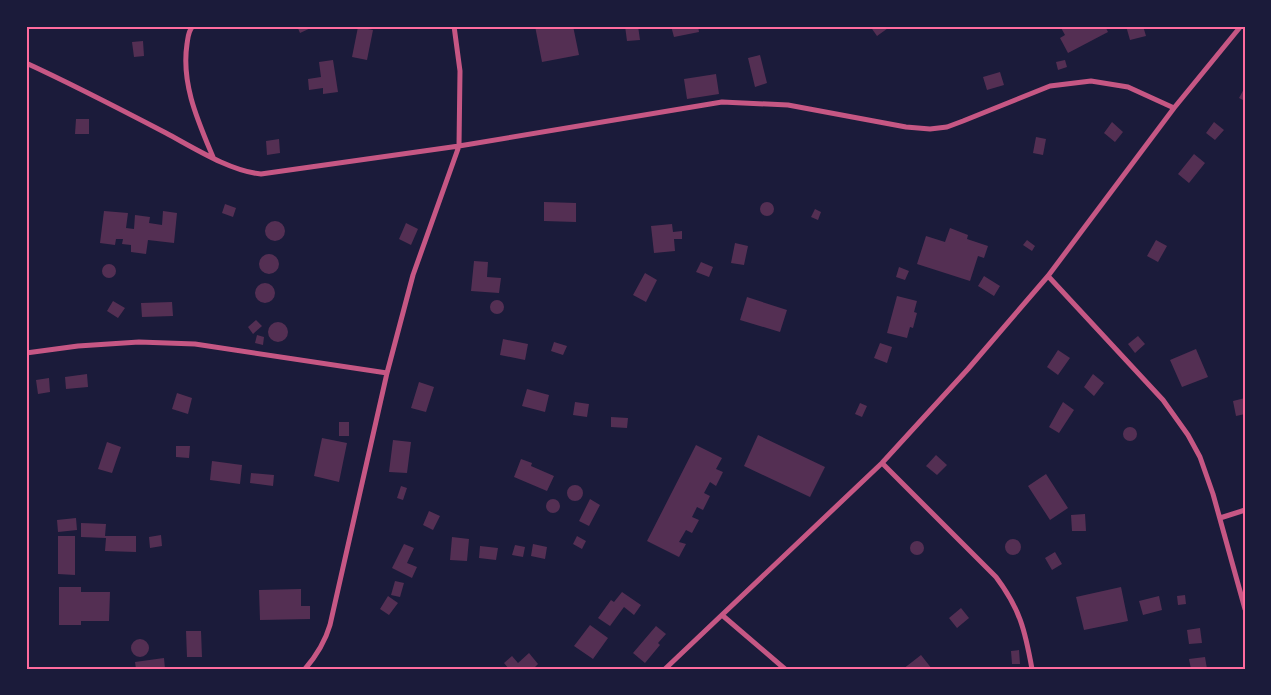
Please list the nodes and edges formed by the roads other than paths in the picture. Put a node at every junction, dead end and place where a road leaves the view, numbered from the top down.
1 (193, 26) edge
2 (454, 26) edge
3 (1241, 26) edge
4 (26, 63) edge
5 (1174, 108) junction
6 (459, 146) junction
7 (213, 158) junction
8 (1048, 276) junction
9 (26, 353) edge
10 (387, 373) junction
11 (882, 463) junction
12 (1245, 510) edge
13 (1220, 518) junction
14 (1245, 609) edge
15 (722, 615) junction
16 (305, 669) edge
17 (665, 669) edge
18 (785, 669) edge
19 (1032, 669) edge

1 - 7 street
2 - 6 street
3 - 5 street
4 - 7 street
5 - 6 street
5 - 8 street
6 - 7 street
6 - 10 street
8 - 11 street
8 - 13 street
9 - 10 street
10 - 16 street
11 - 15 street
11 - 19 street
12 - 13 street
13 - 14 street
15 - 17 street
15 - 18 street

